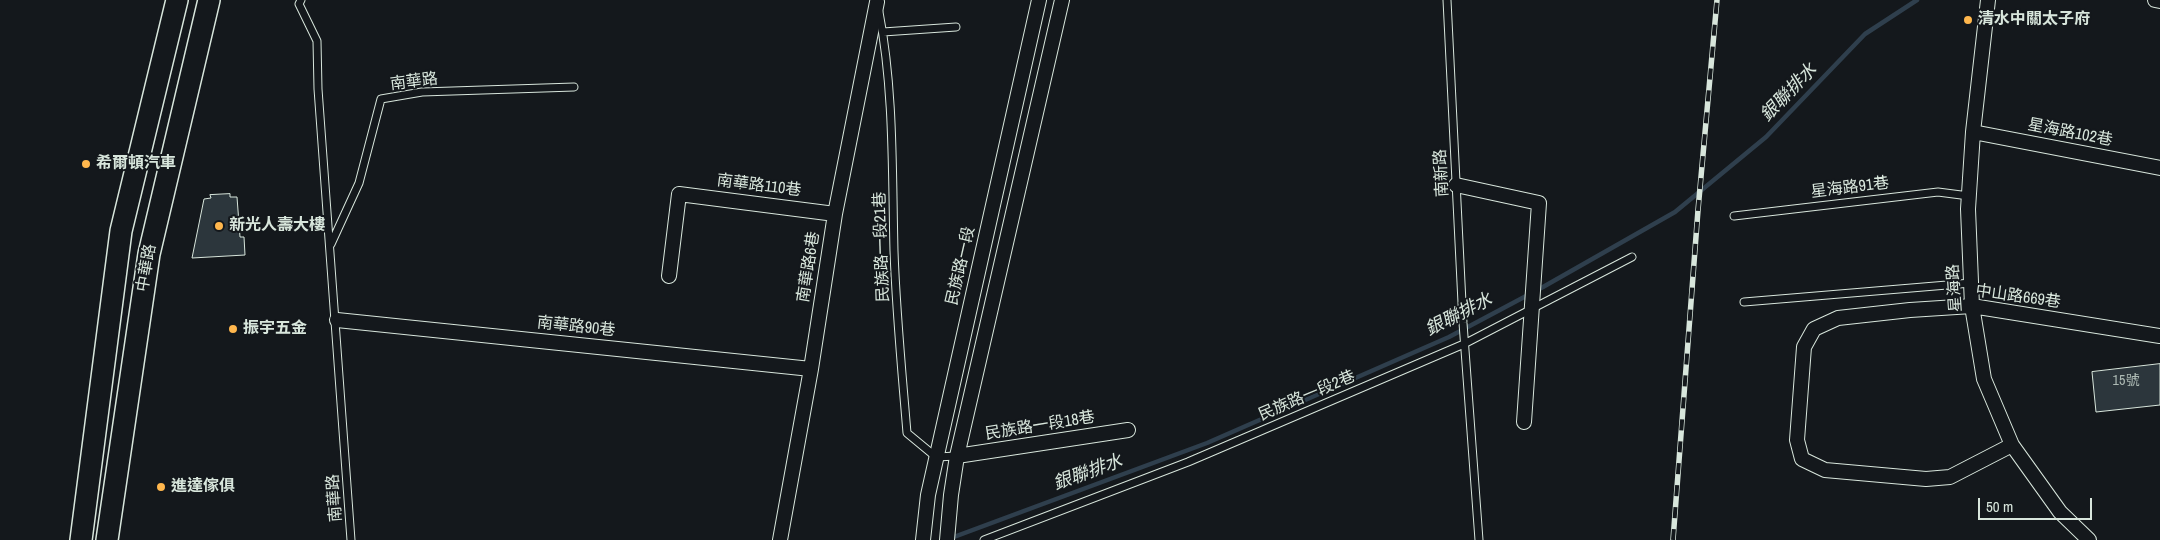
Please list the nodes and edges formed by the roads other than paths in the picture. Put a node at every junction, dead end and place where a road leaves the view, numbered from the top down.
1 (177, 0) edge
2 (209, 0) edge
3 (301, 0) edge
4 (1039, 0) edge
5 (1062, 0) edge
6 (1448, 0) edge
7 (1988, 0) edge
8 (2155, 0) edge
9 (877, 1) edge
10 (2160, 1) edge
11 (956, 26) dead end
12 (883, 32) junction
13 (574, 87) dead end
14 (1973, 132) junction
15 (2160, 168) edge
16 (1456, 185) junction
17 (1969, 196) junction
18 (835, 214) junction
19 (1734, 216) dead end
20 (331, 244) junction
21 (1632, 257) dead end
22 (668, 276) dead end
23 (1971, 283) junction
24 (1744, 302) dead end
25 (1972, 306) junction
26 (1534, 308) junction
27 (969, 310) junction
28 (989, 316) junction
29 (337, 320) junction
30 (2160, 336) edge
31 (1464, 344) junction
32 (811, 369) junction
33 (1524, 422) dead end
34 (1128, 430) dead end
35 (2012, 445) junction
36 (958, 456) junction
37 (936, 457) junction
38 (947, 537) edge
39 (81, 540) edge
40 (107, 540) edge
41 (351, 540) edge
42 (780, 540) edge
43 (923, 540) edge
44 (984, 540) edge
45 (1480, 540) edge
46 (2089, 540) edge

1 - 39 main road, 中華路
2 - 40 main road, 中華路
3 - 20 lane, 南華路
4 - 27 street, 民族路一段
5 - 28 street
6 - 16 lane, 南新路
7 - 14 street, 星海路
8 - 10 street
9 - 12 lane, 民族路一段21巷
9 - 18 street, 南華路6巷
11 - 12 lane
12 - 37 lane, 民族路一段21巷
13 - 20 lane, 南華路
14 - 15 street, 星海路102巷
14 - 17 street, 星海路
16 - 26 street
16 - 31 lane, 南新路
17 - 19 lane, 星海路91巷
17 - 23 street, 星海路
18 - 22 street, 南華路110巷
18 - 32 street, 南華路6巷
20 - 29 lane, 南華路
21 - 26 lane, 民族路一段2巷
23 - 24 lane
23 - 25 street, 星海路
25 - 30 street, 中山路669巷
25 - 35 street, 星海路
25 - 35 street, 中山路669巷
26 - 31 lane, 民族路一段2巷
26 - 33 street
27 - 28 street
27 - 37 street, 民族路一段
28 - 36 street
29 - 32 street, 南華路90巷
29 - 41 lane, 南華路
31 - 44 lane, 民族路一段2巷
31 - 45 lane, 南新路
32 - 42 street, 南華路6巷
34 - 36 street, 民族路一段18巷
35 - 46 street, 星海路
36 - 37 lane
36 - 38 street
37 - 43 street, 民族路一段

